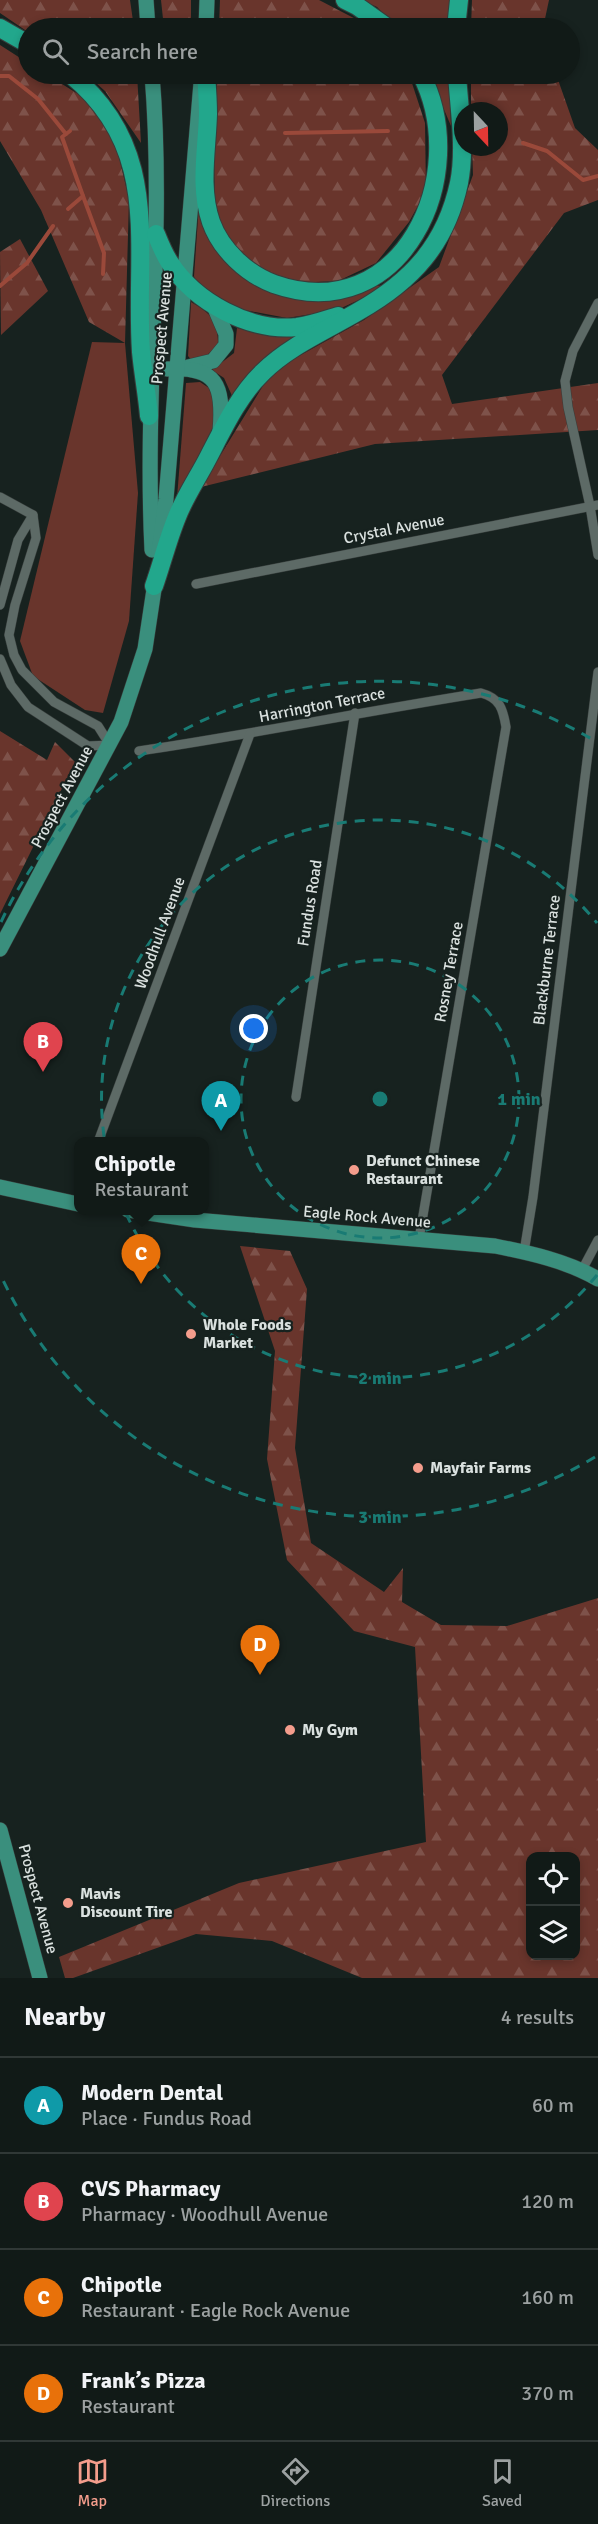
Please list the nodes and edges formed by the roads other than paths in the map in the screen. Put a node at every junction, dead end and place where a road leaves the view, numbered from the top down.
1 (146, 0) edge
2 (207, 0) edge
3 (345, 0) edge
4 (459, 0) edge
5 (147, 18) edge
6 (206, 18) edge
7 (375, 18) edge
8 (457, 18) edge
9 (0, 28) edge
10 (18, 38) edge
11 (82, 84) edge
12 (153, 84) edge
13 (203, 84) edge
14 (205, 84) edge
15 (425, 84) edge
16 (458, 84) edge
17 (156, 234) junction
18 (185, 282) junction
19 (598, 303) edge
20 (214, 306) junction
21 (366, 308) junction
22 (176, 369) junction
23 (153, 370) junction
24 (149, 416) junction
25 (220, 434) junction
26 (0, 497) edge
27 (594, 505) edge
28 (33, 515) junction
29 (598, 555) edge
30 (196, 584) dead end
31 (154, 586) junction
32 (0, 605) edge
33 (0, 659) edge
34 (598, 672) edge
35 (503, 710) joint
36 (355, 713) junction
37 (250, 734) junction
38 (110, 745) junction
39 (139, 751) dead end
40 (0, 949) edge
41 (296, 1097) dead end
42 (100, 1137) edge
43 (0, 1187) edge
44 (74, 1202) edge
45 (162, 1215) edge
46 (419, 1239) junction
47 (598, 1240) edge
48 (524, 1252) junction
49 (582, 1270) junction
50 (598, 1279) edge
51 (0, 1830) edge
52 (40, 1978) edge

1 - 5 main road
2 - 6 main road
3 - 7 highway
4 - 8 highway
9 - 10 highway
11 - 24 highway
12 - 17 main road, Prospect Avenue
13 - 18 main road, Prospect Avenue
14 - 15 highway
16 - 21 highway
17 - 18 highway
17 - 23 main road, Prospect Avenue
18 - 20 highway
18 - 22 main road, Prospect Avenue
19 - 27 street
20 - 21 highway
20 - 22 main road
21 - 25 highway
22 - 23 main road
22 - 25 main road
22 - 31 main road, Prospect Avenue
23 - 24 main road, Prospect Avenue
24 - 31 main road, Prospect Avenue
25 - 31 highway
26 - 28 street
27 - 29 street
27 - 30 street, Crystal Avenue
28 - 32 street
28 - 38 street
31 - 38 main road, Prospect Avenue
33 - 38 street
34 - 48 street, Blackburne Terrace
35 - 36 street, Harrington Terrace
35 - 46 street, Rosney Terrace
36 - 37 street, Harrington Terrace
36 - 41 street, Fundus Road
37 - 39 street, Harrington Terrace
37 - 42 street, Woodhull Avenue
38 - 40 main road, Prospect Avenue
43 - 44 main road
45 - 46 main road, Eagle Rock Avenue
46 - 48 main road, Eagle Rock Avenue
47 - 49 street
48 - 49 main road, Eagle Rock Avenue
49 - 50 main road, Eagle Rock Avenue
51 - 52 main road, Prospect Avenue

